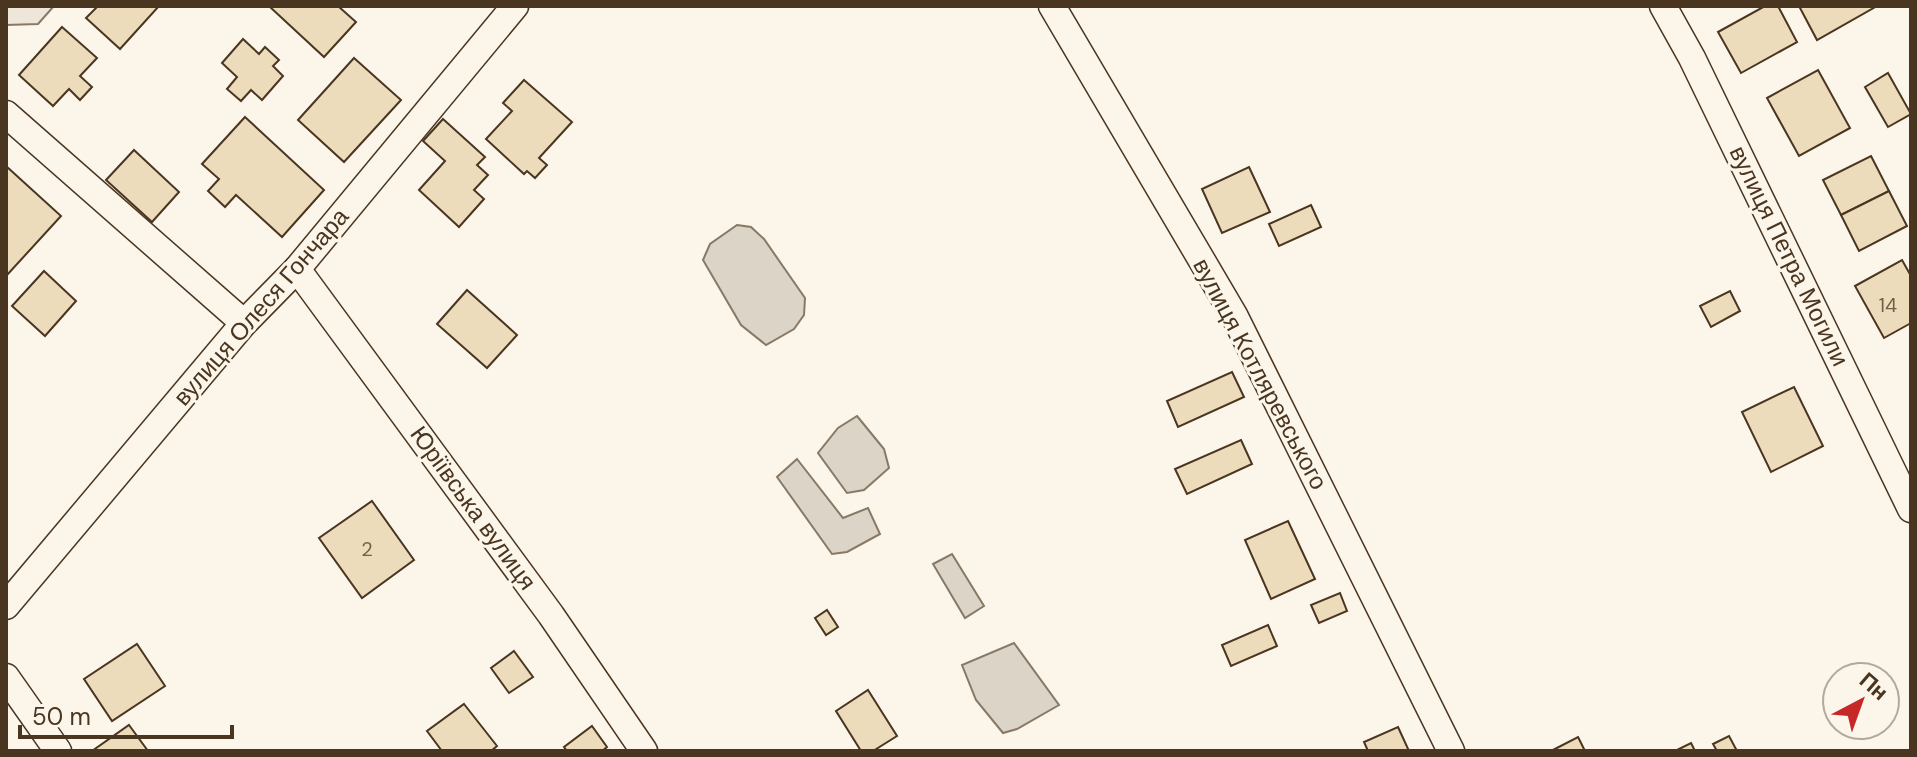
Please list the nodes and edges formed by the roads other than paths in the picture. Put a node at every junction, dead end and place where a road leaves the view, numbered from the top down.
1 (515, 6) edge
2 (1052, 6) edge
3 (1663, 6) edge
4 (6, 114) edge
5 (297, 269) junction
6 (244, 323) junction
7 (1911, 509) edge
8 (6, 606) edge
9 (6, 677) edge
10 (58, 751) edge
11 (644, 751) edge
12 (1451, 751) edge

1 - 5 street, вулиця Олеся Гончара
2 - 12 street, вулиця Котляревського
3 - 7 street, вулиця Петра Могили
4 - 6 street
5 - 6 street, вулиця Олеся Гончара
5 - 11 street, Юріївська вулиця
6 - 8 street, вулиця Олеся Гончара
9 - 10 street

